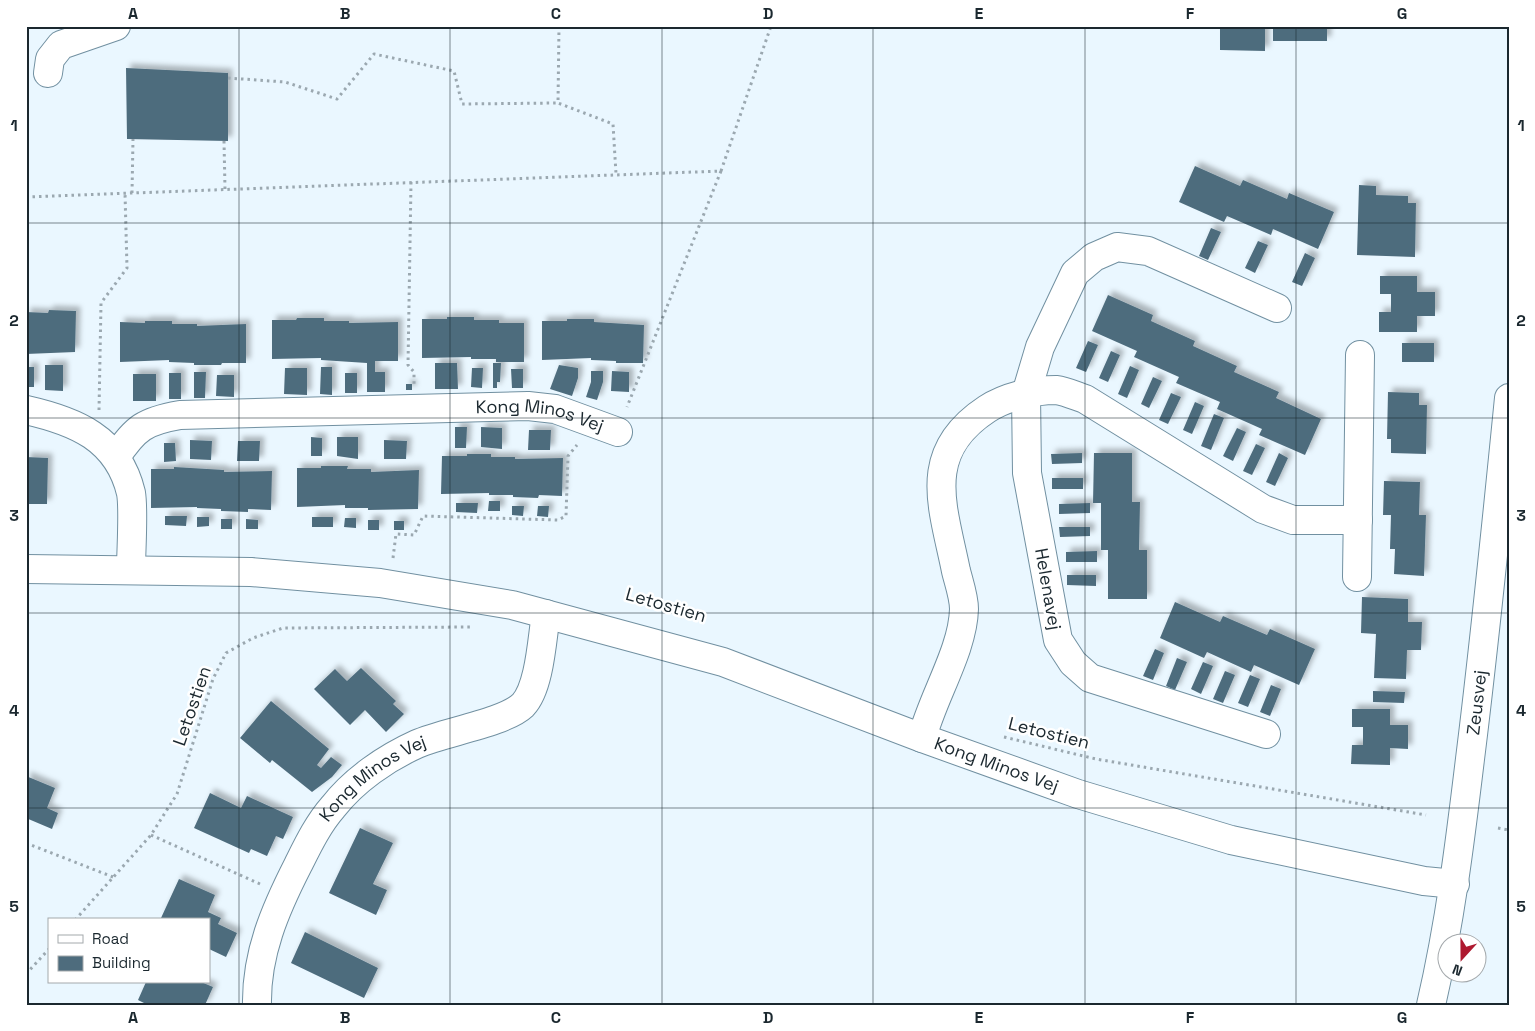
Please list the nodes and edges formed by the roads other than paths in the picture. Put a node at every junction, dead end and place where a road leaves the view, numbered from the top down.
1 (116, 26) edge
2 (48, 73) dead end
3 (1277, 308) dead end
4 (1360, 355) dead end
5 (1026, 394) junction
6 (1509, 398) edge
7 (26, 410) edge
8 (618, 432) road end
9 (116, 457) junction
10 (1358, 520) junction
11 (26, 569) edge
12 (131, 570) junction
13 (1357, 577) dead end
14 (546, 614) junction
15 (1498, 624) edge
16 (1266, 734) dead end
17 (922, 738) junction
18 (1455, 884) junction
19 (258, 1005) edge
20 (1432, 1005) edge

1 - 2 street
3 - 5 street, Helenavej
4 - 10 street
5 - 10 street
5 - 16 street, Helenavej
5 - 17 street
6 - 15 street, Zeusvej
7 - 9 street
8 - 9 street, Kong Minos Vej
9 - 12 street
10 - 13 street
11 - 12 street, Kong Minos Vej
12 - 14 street, Kong Minos Vej
14 - 17 street, Kong Minos Vej
14 - 19 street, Kong Minos Vej
15 - 18 street, Zeusvej
17 - 18 street, Kong Minos Vej
18 - 20 street, Zeusvej

